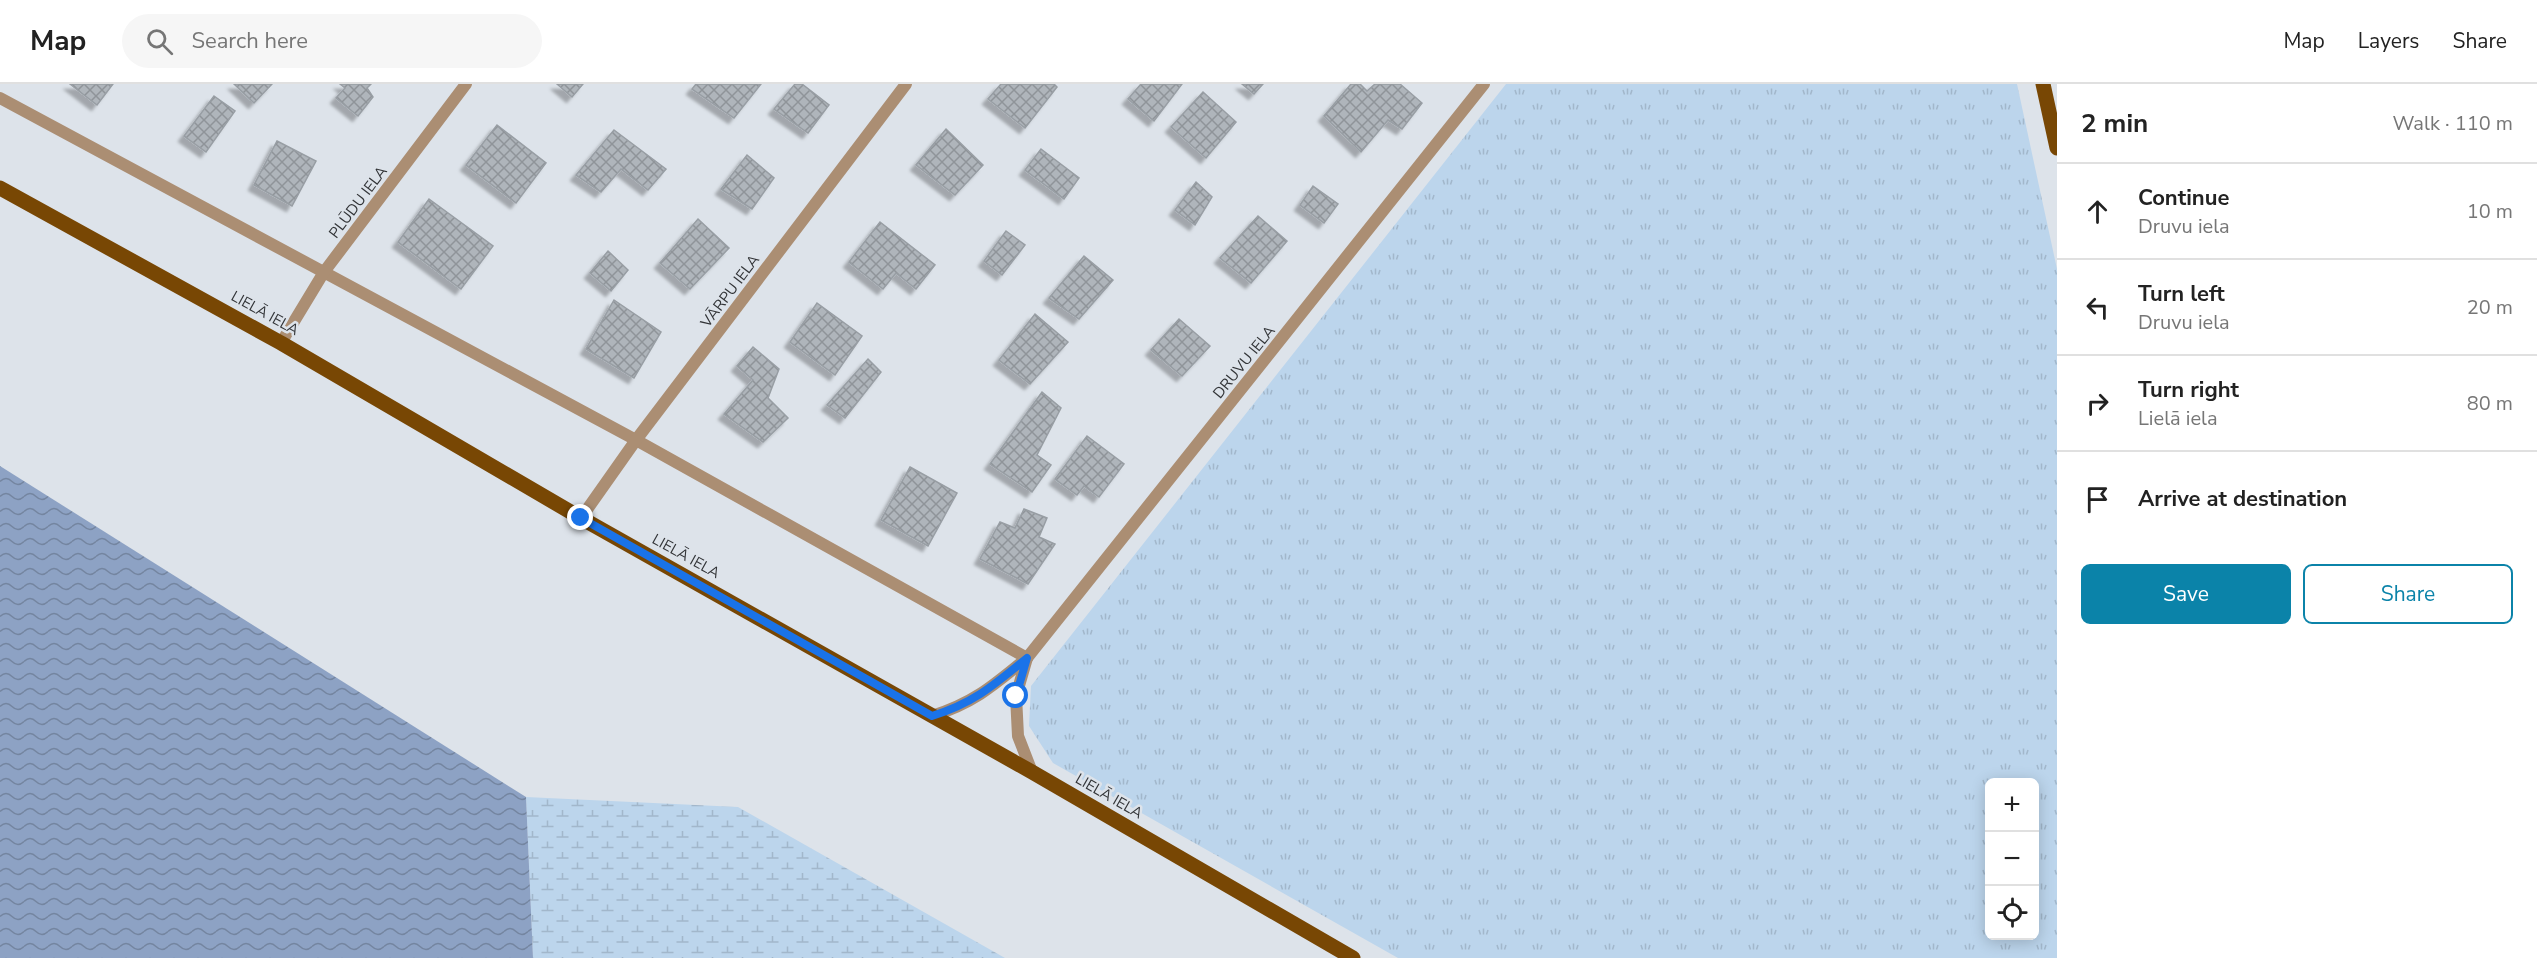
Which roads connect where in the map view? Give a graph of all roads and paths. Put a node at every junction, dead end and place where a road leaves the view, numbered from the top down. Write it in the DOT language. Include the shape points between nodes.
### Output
graph roads {
  1 [pos="466,84"];
  2 [pos="906,84"];
  3 [pos="1484,84"];
  4 [pos="2043,84"];
  5 [pos="0,98"];
  6 [pos="2057,148"];
  7 [pos="0,188"];
  8 [pos="324,272"];
  9 [pos="281,343"];
  10 [pos="636,440"];
  11 [pos="581,518"];
  12 [pos="1027,658"];
  13 [pos="932,716"];
  14 [pos="1032,772"];
  15 [pos="1353,958"];
  1 -- 8 [label="street, PLŪDU IELA"];
  2 -- 10 [label="street, VĀRPU IELA"];
  3 -- 12 [label="street, DRUVU IELA"];
  4 -- 6 [label="main road"];
  5 -- 8 [label="street"];
  7 -- 9 [label="main road, LIELĀ IELA"];
  8 -- 9 [label="street, PLŪDU IELA"];
  8 -- 10 [label="street"];
  9 -- 11 [label="main road, LIELĀ IELA"];
  10 -- 11 [label="street, VĀRPU IELA"];
  10 -- 12 [label="street"];
  11 -- 13 [label="main road, LIELĀ IELA"];
  12 -- 13 [label="street, DRUVU IELA" via="989,689 959,707"];
  12 -- 14 [label="street, DRUVU IELA" via="1016,696 1018,736"];
  13 -- 14 [label="main road, LIELĀ IELA"];
  14 -- 15 [label="main road, LIELĀ IELA"];
}
